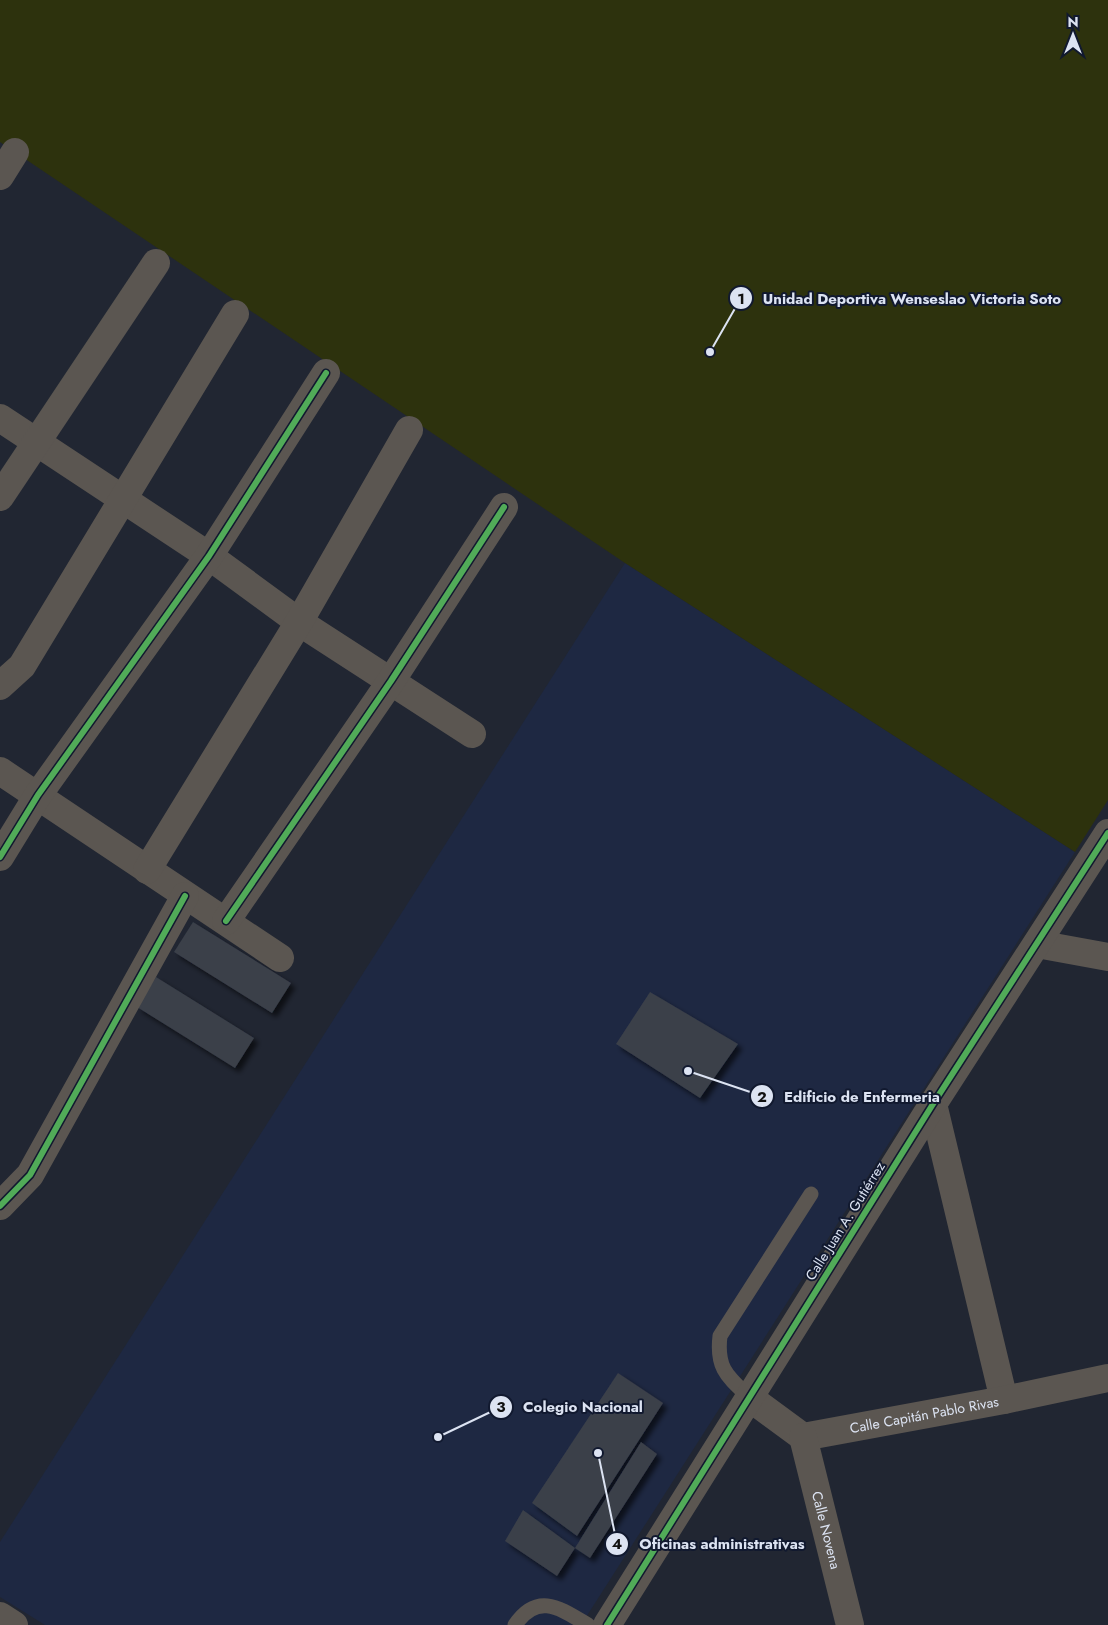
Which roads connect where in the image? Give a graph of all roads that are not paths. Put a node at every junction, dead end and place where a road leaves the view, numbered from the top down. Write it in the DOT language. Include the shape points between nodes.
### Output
graph roads {
  1 [pos="15,152"];
  2 [pos="0,176"];
  3 [pos="156,263"];
  4 [pos="235,314"];
  5 [pos="326,373"];
  6 [pos="0,418"];
  7 [pos="409,430"];
  8 [pos="38,441"];
  9 [pos="0,496"];
  10 [pos="121,499"];
  11 [pos="504,507"];
  12 [pos="209,556"];
  13 [pos="299,622"];
  14 [pos="391,681"];
  15 [pos="0,686"];
  16 [pos="472,734"];
  17 [pos="0,771"];
  18 [pos="38,795"];
  19 [pos="1108,833"];
  20 [pos="0,857"];
  21 [pos="147,870"];
  22 [pos="185,896"];
  23 [pos="226,921"];
  24 [pos="1037,944"];
  25 [pos="1108,957"];
  26 [pos="280,958"];
  27 [pos="933,1104"];
  28 [pos="811,1194"];
  29 [pos="0,1206"];
  30 [pos="1108,1378"];
  31 [pos="750,1398"];
  32 [pos="1004,1400"];
  33 [pos="804,1436"];
  34 [pos="0,1616"];
  35 [pos="14,1625"];
  36 [pos="516,1625"];
  37 [pos="588,1625"];
  38 [pos="607,1625"];
  39 [pos="850,1625"];
  1 -- 2 [label="street"];
  3 -- 8 [label="street"];
  4 -- 10 [label="street"];
  5 -- 12 [label="street"];
  6 -- 8 [label="street"];
  7 -- 13 [label="street"];
  8 -- 9 [label="street"];
  8 -- 10 [label="street"];
  10 -- 12 [label="street"];
  10 -- 15 [label="street" via="22,666"];
  11 -- 14 [label="street"];
  12 -- 13 [label="street"];
  12 -- 18 [label="street"];
  13 -- 14 [label="street"];
  13 -- 21 [label="street"];
  14 -- 16 [label="street"];
  14 -- 23 [label="street"];
  17 -- 18 [label="street"];
  18 -- 20 [label="street"];
  18 -- 21 [label="street"];
  19 -- 24 [label="street, Calle Juan A. Gutiérrez"];
  21 -- 22 [label="street"];
  22 -- 23 [label="street"];
  22 -- 29 [label="street" via="30,1175"];
  23 -- 26 [label="street"];
  24 -- 25 [label="street"];
  24 -- 27 [label="street, Calle Juan A. Gutiérrez"];
  27 -- 31 [label="street, Calle Juan A. Gutiérrez"];
  27 -- 32 [label="street"];
  28 -- 31 [label="lane" via="720,1336 718,1355 725,1374"];
  30 -- 32 [label="street, Calle Capitán Pablo Rivas"];
  31 -- 33 [label="street"];
  31 -- 38 [label="street, Calle Juan A. Gutiérrez"];
  32 -- 33 [label="street, Calle Capitán Pablo Rivas"];
  33 -- 39 [label="street, Calle Novena"];
  34 -- 35 [label="street"];
  36 -- 37 [label="lane" via="524,1612 539,1606 556,1606"];
}
